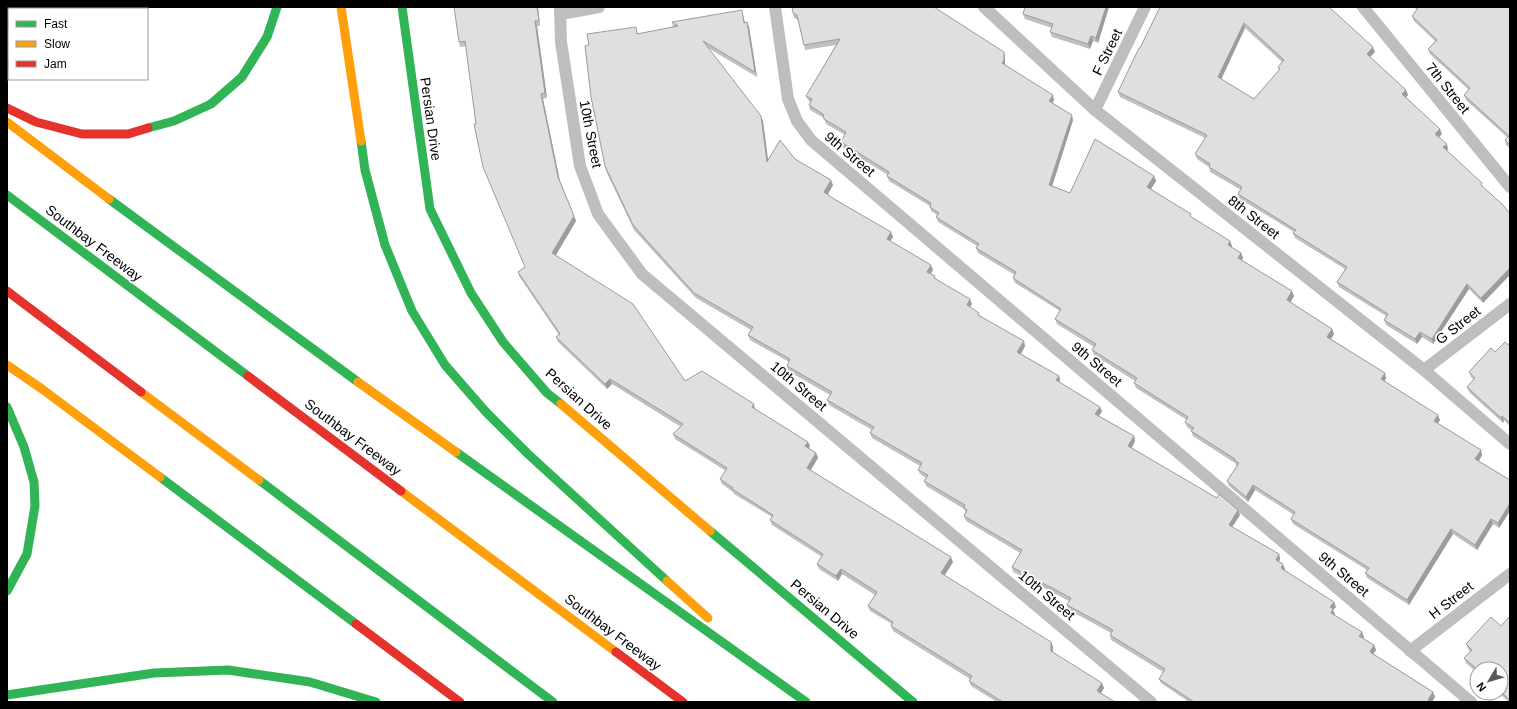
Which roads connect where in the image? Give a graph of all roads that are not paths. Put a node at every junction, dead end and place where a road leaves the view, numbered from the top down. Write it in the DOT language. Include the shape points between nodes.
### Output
graph roads {
  1 [pos="277,7"];
  2 [pos="341,7"];
  3 [pos="402,7"];
  4 [pos="599,7"];
  5 [pos="775,7"];
  6 [pos="984,7"];
  7 [pos="1145,7"];
  8 [pos="1363,7"];
  9 [pos="561,10"];
  10 [pos="7,108"];
  11 [pos="1095,110"];
  12 [pos="7,122"];
  13 [pos="1510,187"];
  14 [pos="7,195"];
  15 [pos="7,290"];
  16 [pos="1510,304"];
  17 [pos="7,365"];
  18 [pos="1424,370"];
  19 [pos="7,406"];
  20 [pos="1510,444"];
  21 [pos="1510,574"];
  22 [pos="7,591"];
  23 [pos="1410,651"];
  24 [pos="777,680"];
  25 [pos="7,695"];
  26 [pos="376,702"];
  27 [pos="460,702"];
  28 [pos="553,702"];
  29 [pos="683,702"];
  30 [pos="806,702"];
  31 [pos="913,702"];
  32 [pos="1151,702"];
  33 [pos="1471,702"];
  1 -- 10 [label="main road" via="267,37 242,77 211,104 174,121 128,134 82,134 36,122"];
  2 -- 24 [label="main road" via="365,170 385,245 412,311 445,365 486,412 528,454"];
  3 -- 31 [label="main road, Persian Drive" via="430,209 470,293 503,342 547,393"];
  4 -- 9 [label="lane"];
  5 -- 23 [label="lane, 9th Street" via="788,99 797,121 811,140"];
  6 -- 11 [label="lane, 8th Street"];
  7 -- 11 [label="lane, F Street"];
  8 -- 13 [label="lane, 7th Street"];
  9 -- 32 [label="lane, 10th Street" via="561,42 580,166 598,214 642,274"];
  11 -- 18 [label="lane, 8th Street"];
  12 -- 24 [label="main road" via="389,404"];
  14 -- 29 [label="main road, Southbay Freeway"];
  15 -- 28 [label="main road"];
  16 -- 18 [label="lane, G Street"];
  17 -- 27 [label="main road"];
  18 -- 20 [label="lane, 8th Street"];
  19 -- 22 [label="main road" via="24,447 34,482 35,506 27,554"];
  21 -- 23 [label="lane, H Street"];
  23 -- 33 [label="lane, 9th Street"];
  24 -- 30 [label="main road"];
  25 -- 26 [label="main road" via="154,673 228,670 310,682"];
}
